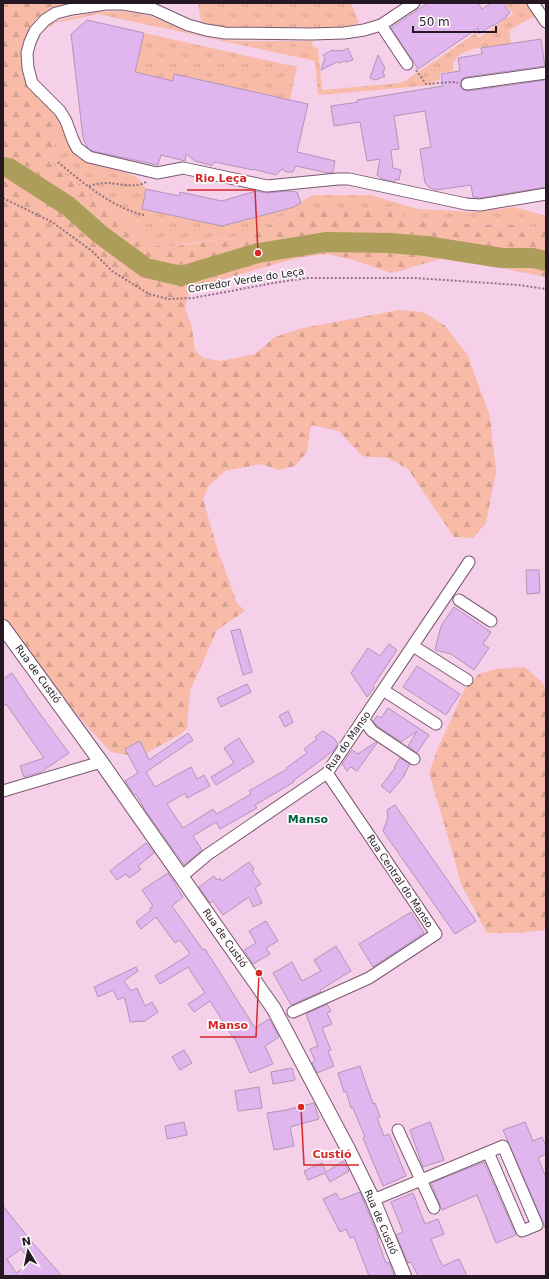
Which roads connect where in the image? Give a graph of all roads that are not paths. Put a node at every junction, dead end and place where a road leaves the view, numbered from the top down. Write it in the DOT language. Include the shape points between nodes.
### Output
graph roads {
  1 [pos="414,3"];
  2 [pos="533,3"];
  3 [pos="546,22"];
  4 [pos="381,25"];
  5 [pos="407,64"];
  6 [pos="546,73"];
  7 [pos="467,84"];
  8 [pos="546,194"];
  9 [pos="470,562"];
  10 [pos="453,596"];
  11 [pos="491,622"];
  12 [pos="3,626"];
  13 [pos="413,646"];
  14 [pos="467,680"];
  15 [pos="383,690"];
  16 [pos="363,719"];
  17 [pos="436,724"];
  18 [pos="414,759"];
  19 [pos="101,762"];
  20 [pos="327,772"];
  21 [pos="3,791"];
  22 [pos="182,876"];
  23 [pos="293,1012"];
  24 [pos="398,1130"];
  25 [pos="488,1152"];
  26 [pos="421,1180"];
  27 [pos="373,1200"];
  28 [pos="434,1208"];
  29 [pos="404,1276"];
  1 -- 4 [label="street"];
  2 -- 3 [label="street"];
  4 -- 5 [label="street"];
  4 -- 8 [label="street" via="344,33 226,33 188,25 153,9 106,4 56,13 35,31 27,53 32,82 60,111 77,148 89,157 157,173 183,168 267,186 344,178 466,204 480,205"];
  6 -- 7 [label="street"];
  9 -- 10 [label="street, Rua do Manso"];
  10 -- 11 [label="street"];
  10 -- 13 [label="street, Rua do Manso"];
  12 -- 19 [label="main road, Rua de Custió"];
  13 -- 14 [label="street"];
  13 -- 15 [label="street, Rua do Manso"];
  15 -- 16 [label="street, Rua do Manso"];
  15 -- 17 [label="street"];
  16 -- 18 [label="street" via="372,731"];
  16 -- 20 [label="street, Rua do Manso"];
  19 -- 21 [label="street"];
  19 -- 22 [label="main road, Rua de Custió"];
  20 -- 22 [label="street, Rua do Manso"];
  20 -- 23 [label="street, Rua Central do Manso" via="436,934 369,978"];
  22 -- 27 [label="main road, Rua de Custió" via="274,1009"];
  24 -- 26 [label="street"];
  25 -- 25 [label="street" via="503,1146 537,1225 522,1231"];
  25 -- 26 [label="street"];
  26 -- 27 [label="street"];
  26 -- 28 [label="street"];
  27 -- 29 [label="main road, Rua de Custió"];
}
